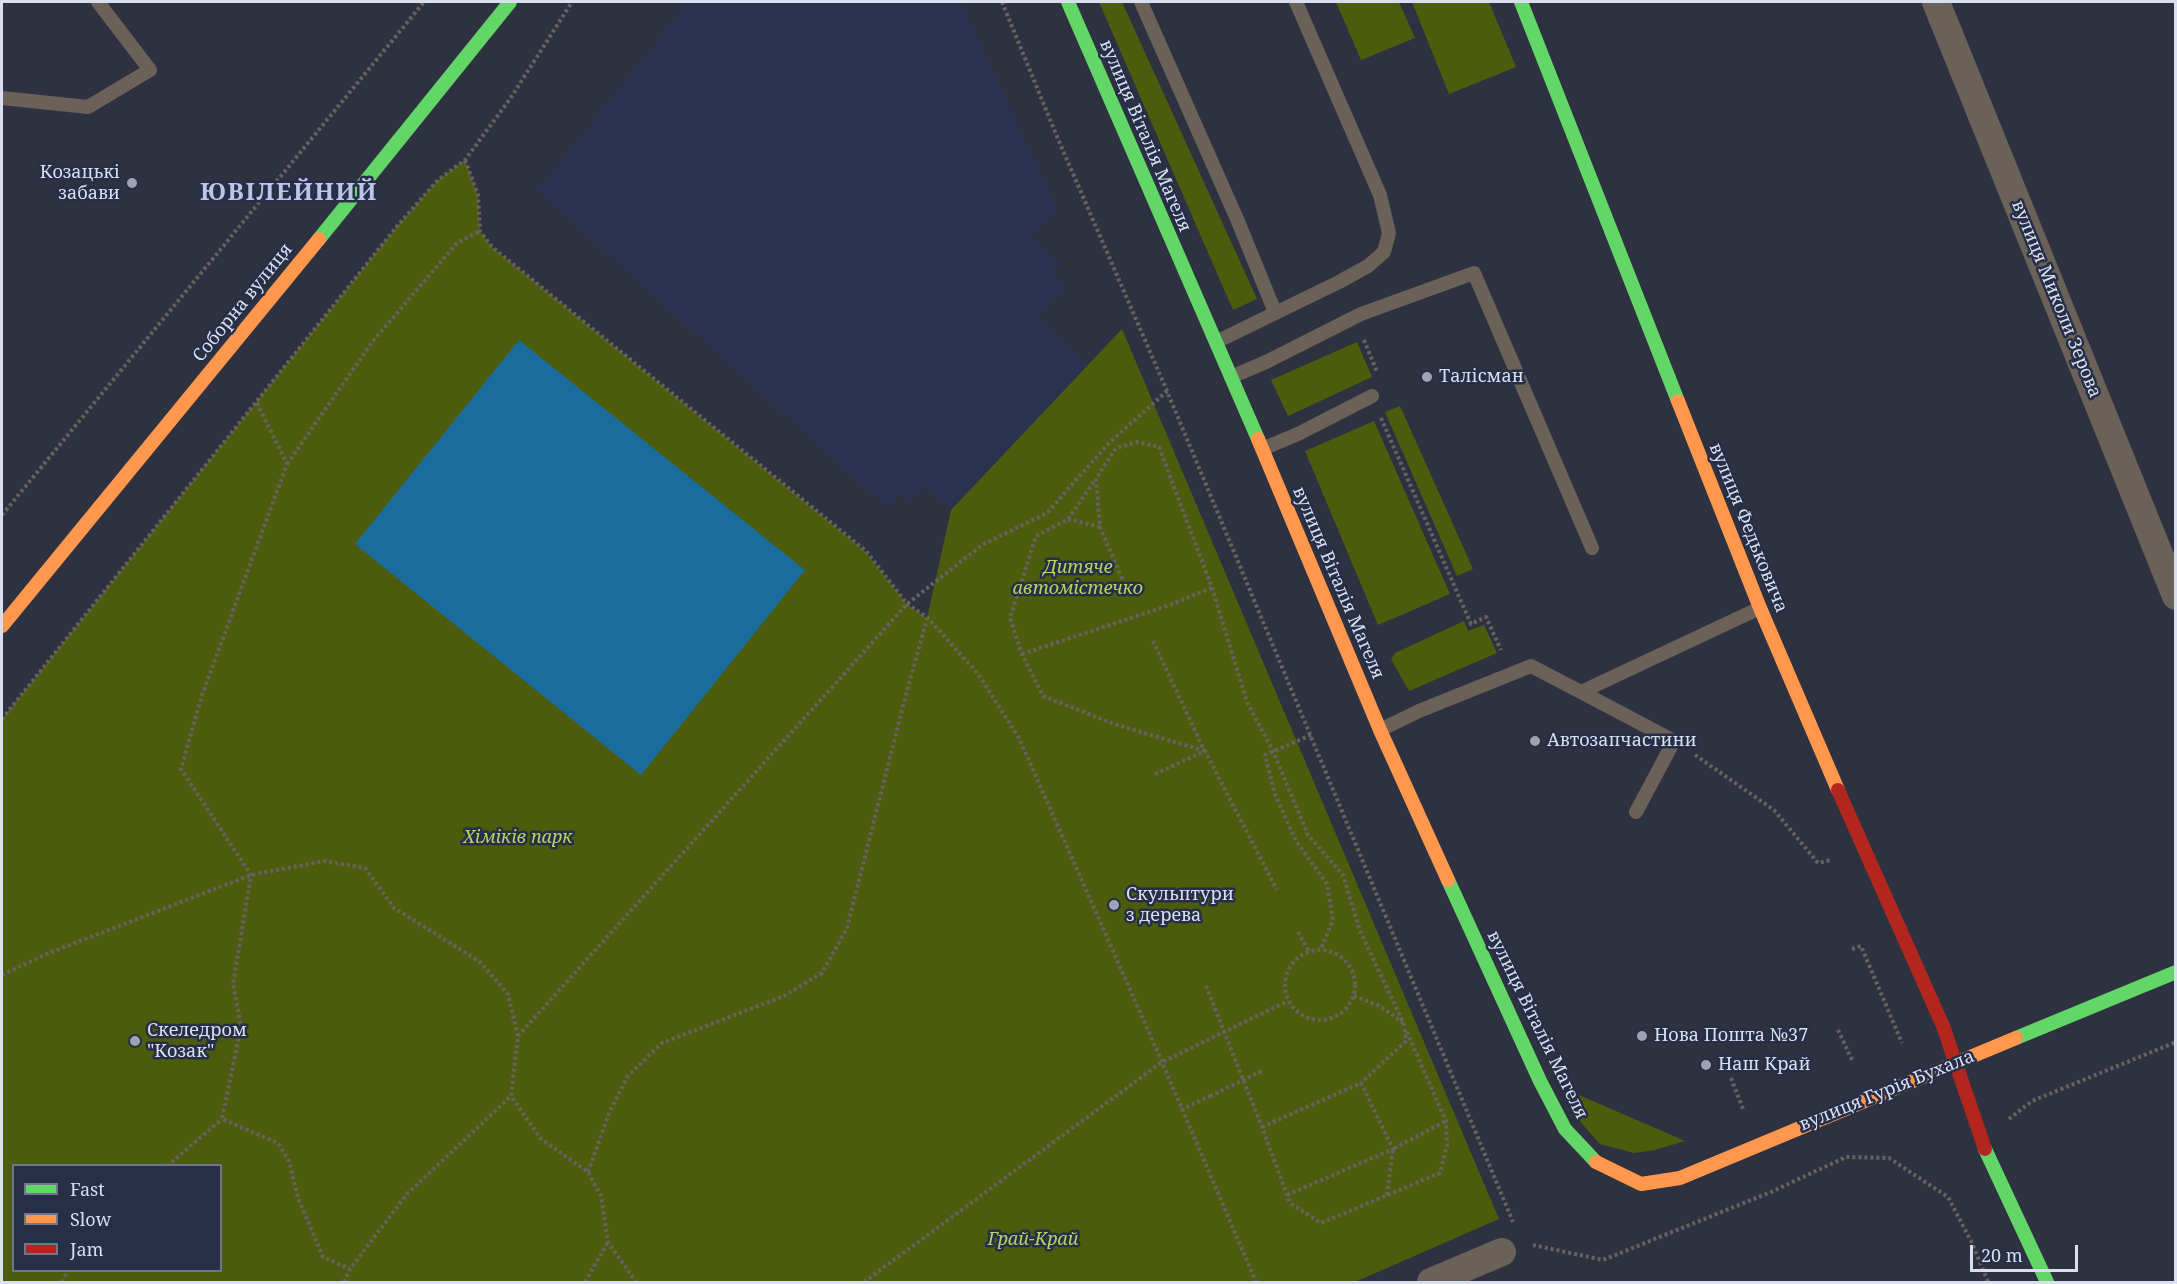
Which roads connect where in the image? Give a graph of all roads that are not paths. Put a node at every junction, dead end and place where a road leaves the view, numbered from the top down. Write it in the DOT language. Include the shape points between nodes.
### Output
graph roads {
  1 [pos="98,2"];
  2 [pos="510,2"];
  3 [pos="1068,2"];
  4 [pos="1141,2"];
  5 [pos="1296,2"];
  6 [pos="1521,2"];
  7 [pos="1936,2"];
  8 [pos="2,98"];
  9 [pos="1275,312"];
  10 [pos="1216,342"];
  11 [pos="1231,378"];
  12 [pos="1372,396"];
  13 [pos="1262,449"];
  14 [pos="1592,548"];
  15 [pos="2175,596"];
  16 [pos="1760,608"];
  17 [pos="2,626"];
  18 [pos="1581,692"];
  19 [pos="1380,730"];
  20 [pos="1636,812"];
  21 [pos="2175,972"];
  22 [pos="1955,1063"];
  23 [pos="1597,1164"];
  24 [pos="1514,1242"];
  25 [pos="1431,1282"];
  26 [pos="2047,1282"];
  1 -- 8 [label="lane" via="150,70 88,107"];
  2 -- 17 [label="street, Соборна вулиця"];
  3 -- 10 [label="street, вулиця Віталія Магеля"];
  4 -- 9 [label="lane"];
  5 -- 9 [label="lane" via="1380,195 1389,232 1384,252 1368,266"];
  6 -- 16 [label="street, вулиця Федьковича"];
  7 -- 15 [label="street, вулиця Миколи Зерова"];
  9 -- 10 [label="lane"];
  10 -- 11 [label="street, вулиця Віталія Магеля"];
  11 -- 13 [label="street, вулиця Віталія Магеля"];
  11 -- 14 [label="lane" via="1354,317 1474,273"];
  12 -- 13 [label="lane"];
  13 -- 19 [label="street, вулиця Віталія Магеля"];
  16 -- 18 [label="lane"];
  16 -- 22 [label="street, вулиця Федьковича" via="1943,1026"];
  18 -- 19 [label="lane" via="1531,666"];
  18 -- 20 [label="lane" via="1674,741"];
  19 -- 23 [label="street, вулиця Віталія Магеля" via="1545,1091 1565,1129"];
  21 -- 22 [label="street, вулиця Гурія Бухала"];
  22 -- 23 [label="street, вулиця Гурія Бухала" via="1680,1178 1641,1184"];
  22 -- 26 [label="street" via="1979,1136"];
  24 -- 25 [label="street"];
}
